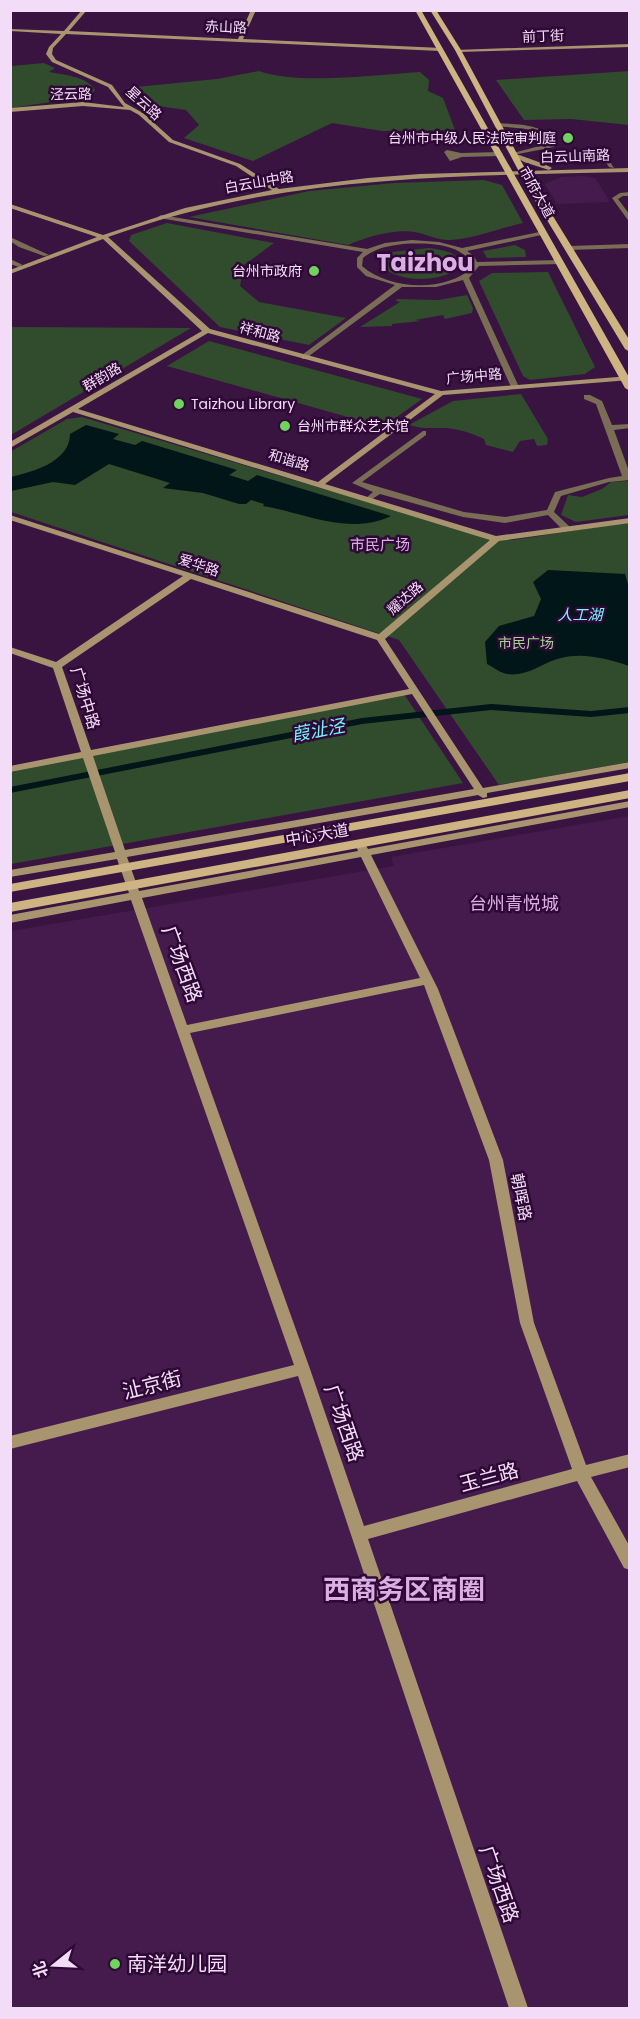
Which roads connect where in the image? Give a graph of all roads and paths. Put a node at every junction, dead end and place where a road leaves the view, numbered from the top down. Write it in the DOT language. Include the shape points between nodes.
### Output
graph roads {
  1 [pos="85,10"];
  2 [pos="254,10"];
  3 [pos="418,10"];
  4 [pos="433,10"];
  5 [pos="10,30"];
  6 [pos="64,33"];
  7 [pos="240,40"];
  8 [pos="630,45"];
  9 [pos="440,49"];
  10 [pos="458,50"];
  11 [pos="113,91"];
  12 [pos="83,104"];
  13 [pos="10,110"];
  14 [pos="133,110"];
  15 [pos="498,126"];
  16 [pos="516,154"];
  17 [pos="461,155"];
  18 [pos="501,156"];
  19 [pos="606,158"];
  20 [pos="612,167"];
  21 [pos="630,168"];
  22 [pos="556,169"];
  23 [pos="523,171"];
  24 [pos="510,172"];
  25 [pos="571,172"];
  26 [pos="482,173"];
  27 [pos="518,186"];
  28 [pos="531,187"];
  29 [pos="275,189"];
  30 [pos="630,194"];
  31 [pos="10,206"];
  32 [pos="161,217"];
  33 [pos="630,221"];
  34 [pos="544,233"];
  35 [pos="101,236"];
  36 [pos="10,239"];
  37 [pos="630,246"];
  38 [pos="568,248"];
  39 [pos="462,250"];
  40 [pos="368,251"];
  41 [pos="45,255"];
  42 [pos="10,261"];
  43 [pos="560,262"];
  44 [pos="476,264"];
  45 [pos="19,265"];
  46 [pos="10,270"];
  47 [pos="465,277"];
  48 [pos="400,285"];
  49 [pos="207,331"];
  50 [pos="630,349"];
  51 [pos="304,357"];
  52 [pos="628,378"];
  53 [pos="515,387"];
  54 [pos="630,388"];
  55 [pos="441,393"];
  56 [pos="587,397"];
  57 [pos="73,410"];
  58 [pos="630,426"];
  59 [pos="609,428"];
  60 [pos="423,433"];
  61 [pos="10,446"];
  62 [pos="320,484"];
  63 [pos="379,491"];
  64 [pos="369,499"];
  65 [pos="550,512"];
  66 [pos="10,517"];
  67 [pos="630,520"];
  68 [pos="566,528"];
  69 [pos="496,539"];
  70 [pos="189,576"];
  71 [pos="380,638"];
  72 [pos="10,650"];
  73 [pos="57,666"];
  74 [pos="415,691"];
  75 [pos="89,759"];
  76 [pos="630,765"];
  77 [pos="10,770"];
  78 [pos="630,777"];
  79 [pos="630,794"];
  80 [pos="484,797"];
  81 [pos="630,804"];
  82 [pos="363,848"];
  83 [pos="124,861"];
  84 [pos="10,874"];
  85 [pos="10,888"];
  86 [pos="134,891"];
  87 [pos="10,908"];
  88 [pos="10,919"];
  89 [pos="428,980"];
  90 [pos="183,1030"];
  91 [pos="303,1369"];
  92 [pos="10,1443"];
  93 [pos="630,1460"];
  94 [pos="581,1473"];
  95 [pos="359,1534"];
  96 [pos="630,1563"];
  97 [pos="519,2008"];
  1 -- 6 [label="street, 星云路"];
  2 -- 7 [label="street"];
  3 -- 9 [label="main road, 市府大道"];
  4 -- 10 [label="main road, 市府大道"];
  5 -- 6 [label="street, 赤山路"];
  6 -- 7 [label="street, 赤山路"];
  6 -- 11 [label="street, 星云路" via="49,54 54,61 110,86"];
  7 -- 9 [label="street, 赤山路"];
  8 -- 10 [label="street, 前丁街"];
  9 -- 18 [label="main road, 市府大道"];
  10 -- 15 [label="main road, 市府大道"];
  11 -- 12 [label="street"];
  11 -- 14 [label="street, 星云路"];
  12 -- 13 [label="street, 泾云路"];
  12 -- 14 [label="street, 泾云路"];
  14 -- 29 [label="street, 星云路" via="171,141 238,165"];
  15 -- 16 [label="main road, 市府大道"];
  15 -- 16 [label="street" via="540,129 554,143"];
  16 -- 22 [label="street" via="532,164"];
  16 -- 23 [label="main road, 市府大道"];
  17 -- 18 [label="street"];
  18 -- 24 [label="main road, 市府大道"];
  18 -- 26 [label="street" via="496,165"];
  19 -- 20 [label="street"];
  20 -- 21 [label="street, 白云山南路"];
  20 -- 22 [label="street, 白云山南路"];
  21 -- 25 [label="street, 白云山南路"];
  22 -- 23 [label="street, 白云山南路"];
  23 -- 24 [label="street, 白云山中路"];
  23 -- 25 [label="street, 白云山南路"];
  23 -- 28 [label="main road, 市府大道"];
  24 -- 26 [label="street, 白云山中路"];
  24 -- 27 [label="main road, 市府大道"];
  25 -- 28 [label="street" via="543,178"];
  26 -- 27 [label="street"];
  26 -- 29 [label="street, 白云山中路"];
  27 -- 34 [label="main road, 市府大道"];
  28 -- 38 [label="main road, 市府大道"];
  29 -- 32 [label="street, 白云山中路"];
  29 -- 35 [label="street, 白云山中路" via="170,210"];
  30 -- 33 [label="street" via="615,198"];
  31 -- 35 [label="street"];
  32 -- 35 [label="street, 白云山中路"];
  32 -- 40 [label="street"];
  34 -- 39 [label="street"];
  34 -- 43 [label="main road, 市府大道"];
  35 -- 41 [label="street, 白云山中路"];
  35 -- 46 [label="street, 白云山中路"];
  35 -- 49 [label="street, 祥和路"];
  36 -- 41 [label="street" via="18,242 17,248"];
  37 -- 38 [label="street"];
  38 -- 50 [label="main road, 市府大道"];
  39 -- 40 [label="street" via="414,242 383,245"];
  39 -- 44 [label="street"];
  40 -- 48 [label="street" via="360,258 362,270"];
  41 -- 45 [label="street, 白云山中路"];
  42 -- 45 [label="street"];
  43 -- 44 [label="street"];
  43 -- 52 [label="main road, 市府大道"];
  44 -- 47 [label="street"];
  45 -- 46 [label="street, 白云山中路"];
  47 -- 48 [label="street" via="441,284"];
  47 -- 53 [label="street"];
  48 -- 51 [label="street"];
  49 -- 51 [label="street, 祥和路"];
  49 -- 57 [label="street, 群韵路"];
  51 -- 55 [label="street, 祥和路"];
  52 -- 53 [label="street, 广场中路"];
  52 -- 54 [label="main road, 市府大道"];
  53 -- 55 [label="street, 广场中路"];
  55 -- 62 [label="street, 广场中路"];
  56 -- 59 [label="street" via="599,403"];
  57 -- 61 [label="street, 群韵路"];
  57 -- 62 [label="street, 和谐路"];
  58 -- 59 [label="street"];
  59 -- 65 [label="street" via="627,478 558,494"];
  60 -- 63 [label="street" via="356,483"];
  62 -- 64 [label="street, 和谐路"];
  63 -- 64 [label="street"];
  63 -- 65 [label="street" via="463,514 505,520"];
  64 -- 69 [label="street, 和谐路"];
  65 -- 68 [label="street"];
  66 -- 70 [label="street, 爱华路"];
  67 -- 68 [label="street"];
  68 -- 69 [label="street"];
  69 -- 71 [label="street, 耀达路"];
  70 -- 71 [label="street, 爱华路"];
  70 -- 73 [label="street, 广场中路"];
  71 -- 74 [label="street"];
  72 -- 73 [label="street"];
  73 -- 75 [label="street, 广场中路"];
  74 -- 75 [label="street"];
  74 -- 80 [label="street"];
  75 -- 77 [label="street"];
  75 -- 83 [label="street, 广场中路"];
  76 -- 80 [label="street"];
  78 -- 80 [label="main road, 中心大道"];
  79 -- 82 [label="main road, 中心大道"];
  80 -- 83 [label="main road, 中心大道"];
  81 -- 82 [label="street"];
  82 -- 86 [label="main road, 中心大道"];
  82 -- 89 [label="street, 朝晖路"];
  83 -- 84 [label="street"];
  83 -- 85 [label="main road, 中心大道"];
  83 -- 86 [label="street, 广场西路"];
  86 -- 87 [label="main road, 中心大道"];
  86 -- 88 [label="street"];
  86 -- 90 [label="street, 广场西路"];
  89 -- 90 [label="street"];
  89 -- 94 [label="street, 朝晖路" via="496,1160 527,1323"];
  90 -- 91 [label="street, 广场西路"];
  91 -- 92 [label="street, 沚京街"];
  91 -- 95 [label="street, 广场西路"];
  93 -- 94 [label="street, 玉兰路"];
  94 -- 95 [label="street, 玉兰路"];
  94 -- 96 [label="street, 朝晖路"];
  95 -- 97 [label="street, 广场西路"];
}
